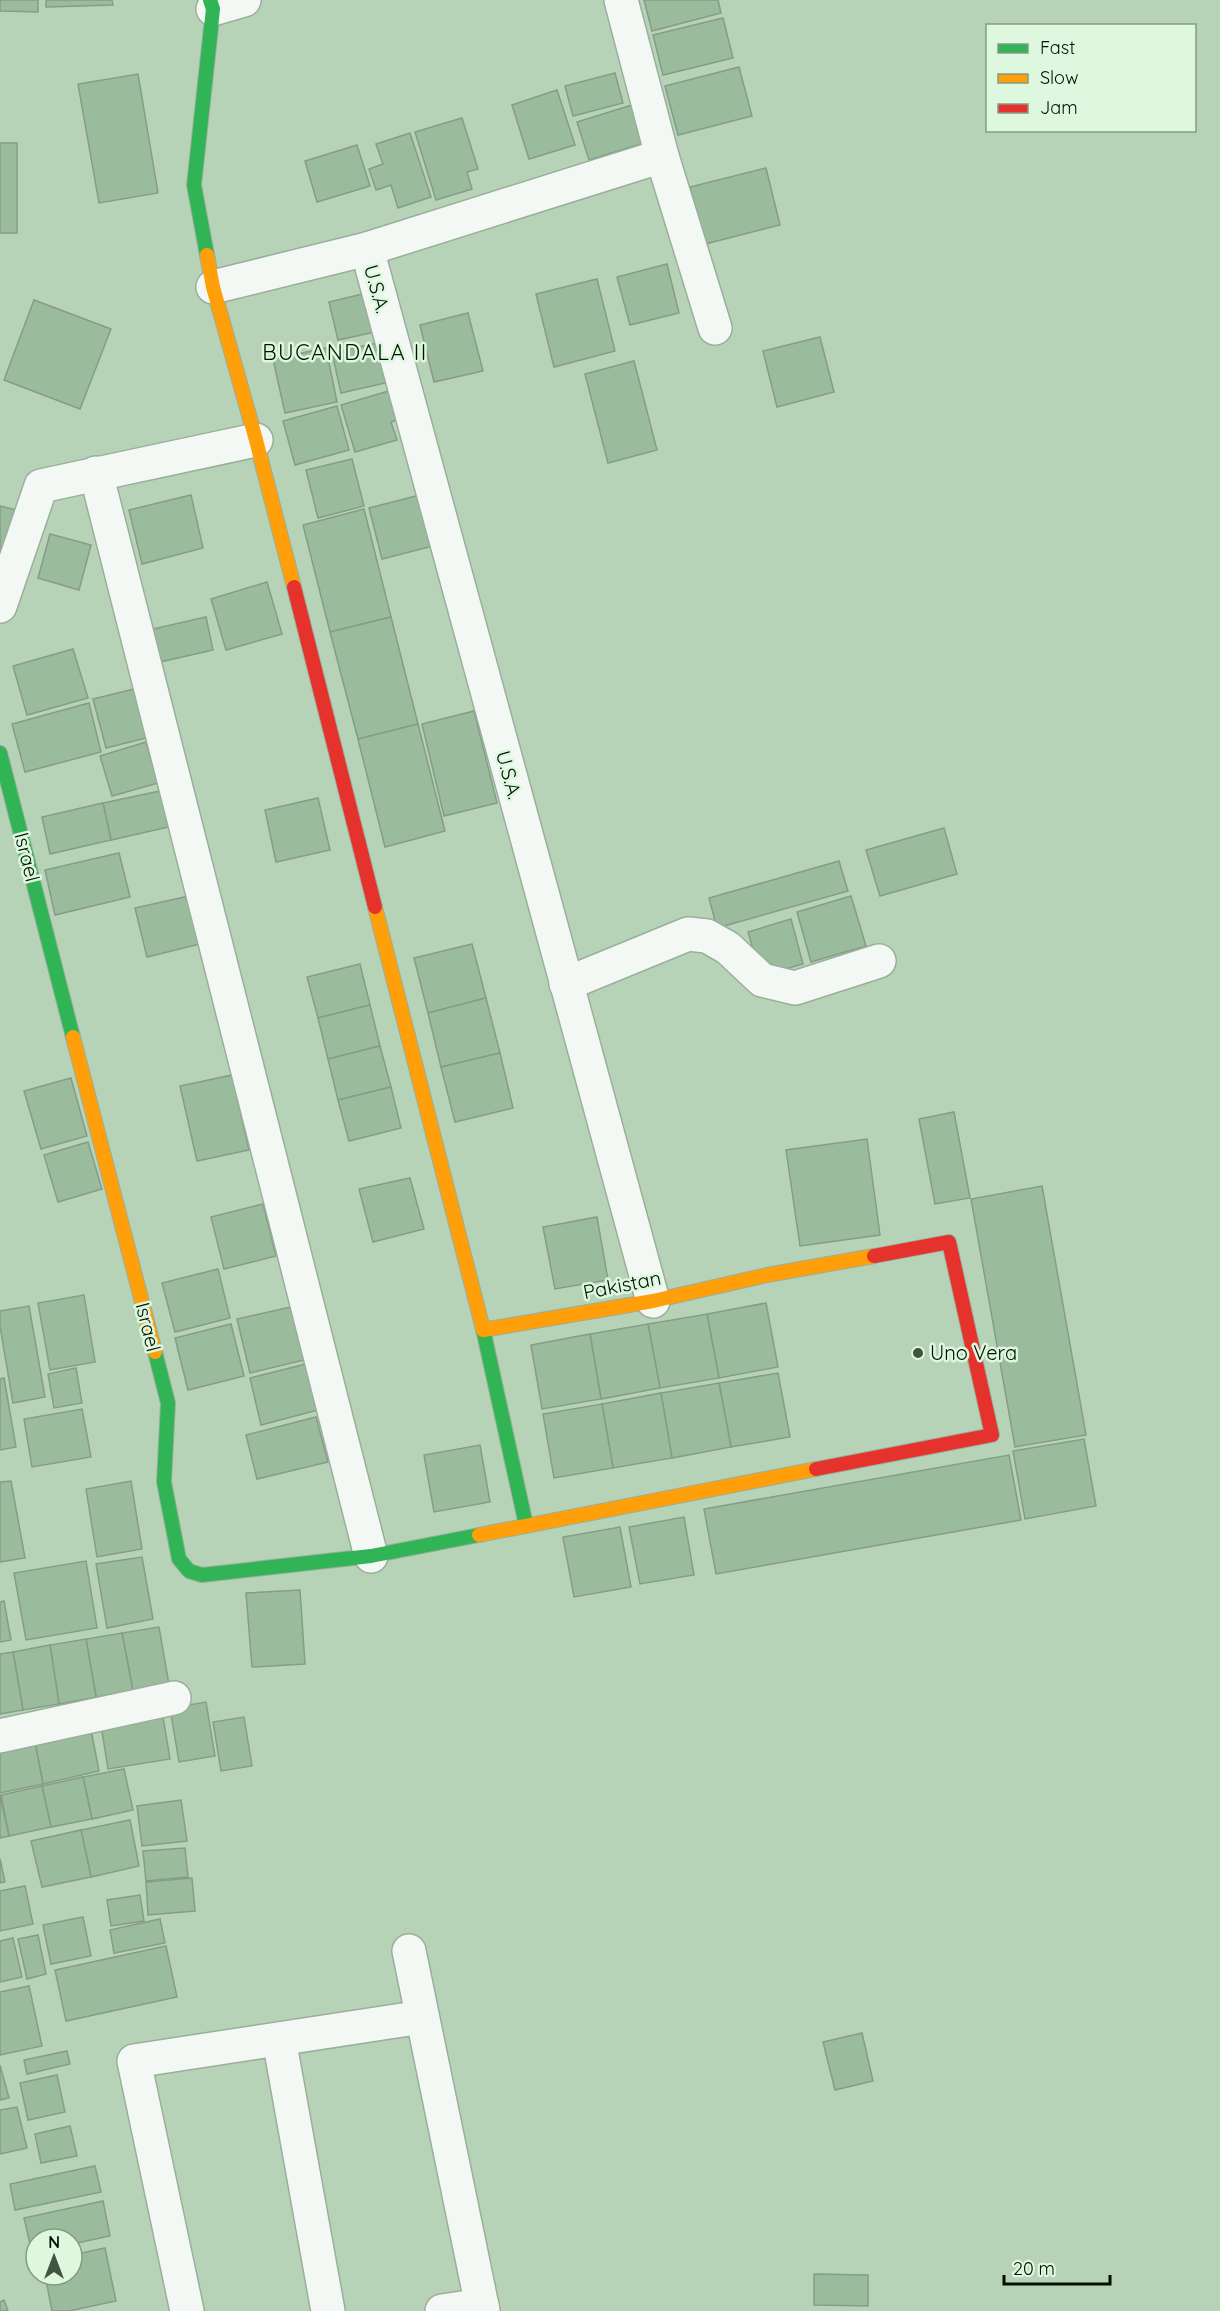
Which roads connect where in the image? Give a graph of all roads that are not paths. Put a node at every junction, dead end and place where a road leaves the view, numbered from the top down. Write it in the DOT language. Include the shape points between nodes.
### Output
graph roads {
  1 [pos="244,0"];
  2 [pos="621,0"];
  3 [pos="212,4"];
  4 [pos="662,156"];
  5 [pos="367,249"];
  6 [pos="213,287"];
  7 [pos="715,328"];
  8 [pos="256,440"];
  9 [pos="96,473"];
  10 [pos="0,606"];
  11 [pos="0,753"];
  12 [pos="879,961"];
  13 [pos="566,984"];
  14 [pos="653,1301"];
  15 [pos="483,1329"];
  16 [pos="526,1525"];
  17 [pos="371,1556"];
  18 [pos="174,1698"];
  19 [pos="0,1736"];
  20 [pos="409,1951"];
  21 [pos="422,2017"];
  22 [pos="279,2039"];
  23 [pos="482,2308"];
  24 [pos="187,2311"];
  25 [pos="328,2311"];
  26 [pos="442,2311"];
  1 -- 3 [label="street"];
  2 -- 4 [label="street"];
  3 -- 6 [label="street" via="194,185"];
  4 -- 5 [label="street"];
  4 -- 7 [label="street"];
  5 -- 6 [label="street"];
  5 -- 13 [label="street, U.S.A."];
  6 -- 8 [label="street"];
  8 -- 9 [label="street"];
  8 -- 15 [label="street"];
  9 -- 10 [label="street" via="41,486"];
  9 -- 17 [label="street"];
  11 -- 17 [label="street, Israel" via="168,1403 164,1482 178,1559 189,1571 202,1575"];
  12 -- 13 [label="street" via="795,988 762,980 728,948 707,936 688,934"];
  13 -- 14 [label="street, U.S.A."];
  14 -- 15 [label="street, Pakistan"];
  14 -- 16 [label="street, Pakistan" via="767,1275 949,1242 992,1435"];
  15 -- 16 [label="street"];
  16 -- 17 [label="street, Israel"];
  18 -- 19 [label="street"];
  20 -- 21 [label="street"];
  21 -- 22 [label="street"];
  21 -- 23 [label="street"];
  22 -- 24 [label="street" via="134,2061"];
  22 -- 25 [label="street"];
  23 -- 26 [label="street"];
}
